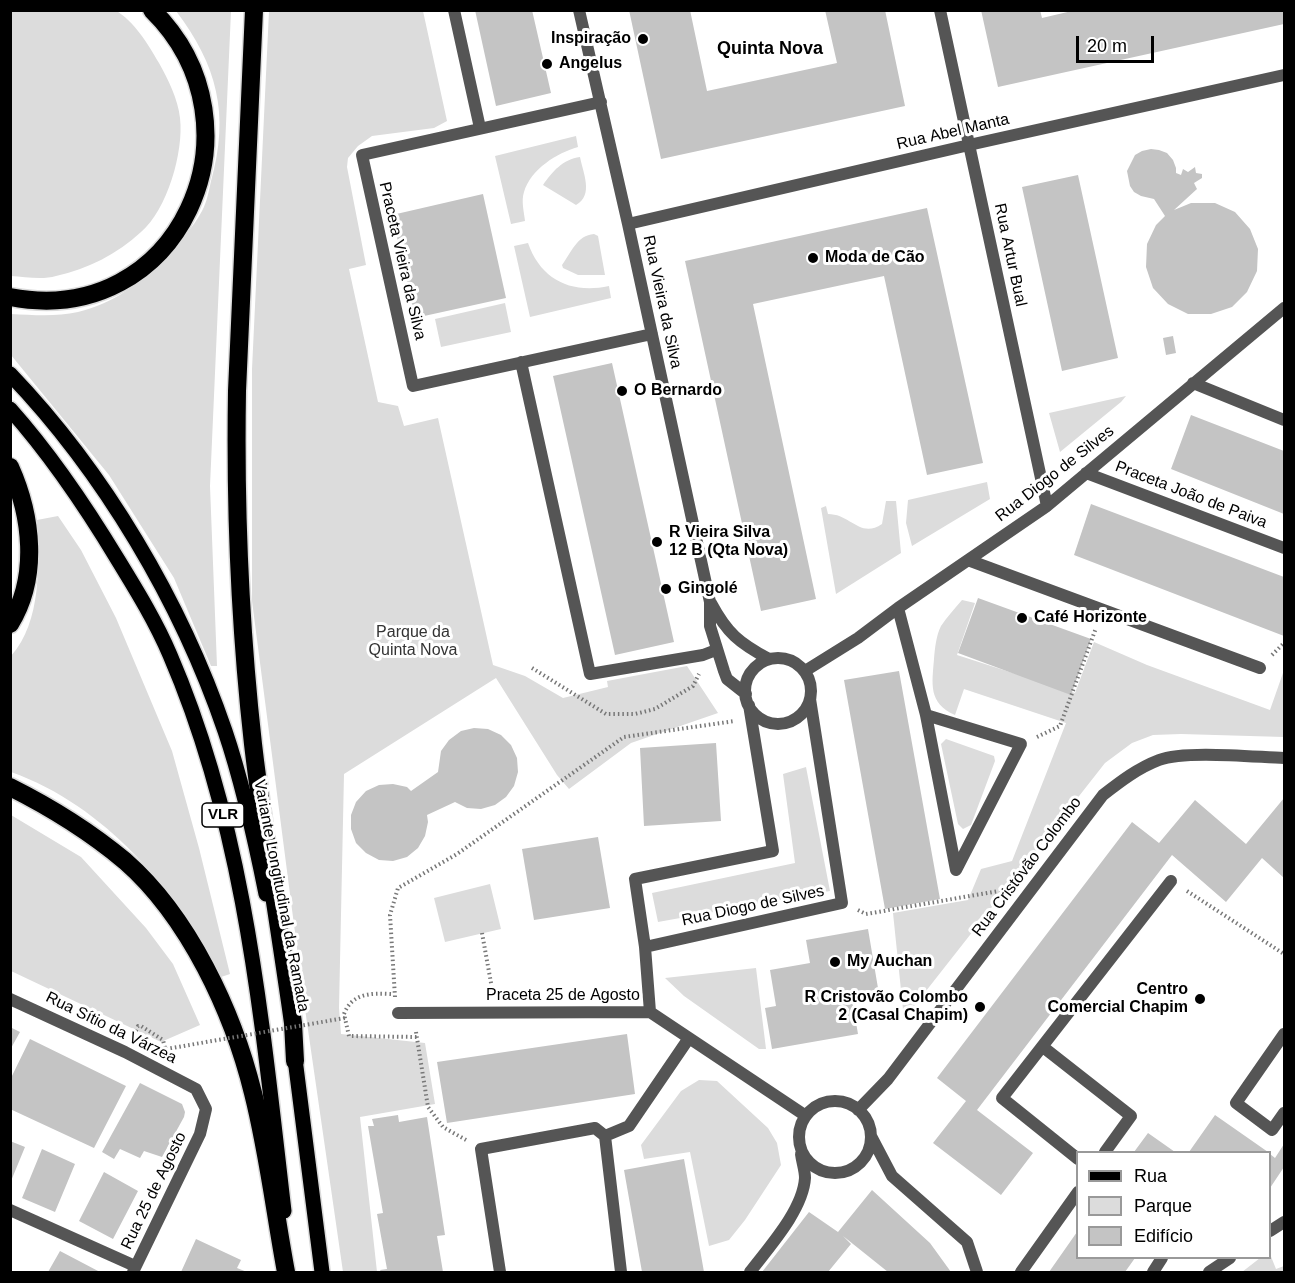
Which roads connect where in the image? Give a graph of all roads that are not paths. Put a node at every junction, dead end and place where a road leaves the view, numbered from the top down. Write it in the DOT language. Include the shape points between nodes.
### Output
graph roads {
  1 [pos="152,10"];
  2 [pos="254,10"];
  3 [pos="454,10"];
  4 [pos="579,10"];
  5 [pos="940,10"];
  6 [pos="1284,75"];
  7 [pos="601,102"];
  8 [pos="480,128"];
  9 [pos="969,145"];
  10 [pos="628,224"];
  11 [pos="10,297"];
  12 [pos="1284,308"];
  13 [pos="652,334"];
  14 [pos="521,362"];
  15 [pos="10,374"];
  16 [pos="1193,383"];
  17 [pos="10,409"];
  18 [pos="1284,420"];
  19 [pos="10,467"];
  20 [pos="1086,473"];
  21 [pos="1047,506"];
  22 [pos="1284,548"];
  23 [pos="968,560"];
  24 [pos="710,602"];
  25 [pos="898,608"];
  26 [pos="10,624"];
  27 [pos="716,650"];
  28 [pos="769,659"];
  29 [pos="1260,668"];
  30 [pos="805,671"];
  31 [pos="810,699"];
  32 [pos="747,700"];
  33 [pos="926,715"];
  34 [pos="1284,758"];
  35 [pos="10,787"];
  36 [pos="1171,881"];
  37 [pos="645,947"];
  38 [pos="10,999"];
  39 [pos="650,1012"];
  40 [pos="398,1013"];
  41 [pos="1284,1034"];
  42 [pos="689,1038"];
  43 [pos="1043,1047"];
  44 [pos="295,1061"];
  45 [pos="196,1089"];
  46 [pos="858,1110"];
  47 [pos="1284,1113"];
  48 [pos="806,1116"];
  49 [pos="871,1136"];
  50 [pos="605,1137"];
  51 [pos="800,1147"];
  52 [pos="1106,1151"];
  53 [pos="1076,1158"];
  54 [pos="1076,1193"];
  55 [pos="10,1210"];
  56 [pos="1284,1222"];
  57 [pos="1271,1230"];
  58 [pos="1161,1259"];
  59 [pos="1227,1259"];
  60 [pos="134,1269"];
  61 [pos="286,1272"];
  62 [pos="291,1272"];
  63 [pos="322,1272"];
  64 [pos="500,1272"];
  65 [pos="621,1272"];
  66 [pos="750,1272"];
  67 [pos="977,1272"];
  68 [pos="1021,1272"];
  69 [pos="1153,1272"];
  70 [pos="1209,1272"];
  1 -- 11 [label="highway" via="180,44 193,67 202,98 206,132 202,171 193,201 179,229 160,252 118,282 90,294 60,300"];
  2 -- 44 [label="highway" via="237,380 239,559 252,735"];
  3 -- 8 [label="street"];
  4 -- 7 [label="street, Rua Vieira da Silva"];
  5 -- 9 [label="street, Rua Artur Bual"];
  6 -- 9 [label="street, Rua Abel Manta"];
  7 -- 8 [label="street, Praceta Vieira da Silva"];
  7 -- 10 [label="street, Rua Vieira da Silva"];
  8 -- 14 [label="street, Praceta Vieira da Silva" via="362,155 413,386"];
  9 -- 10 [label="street, Rua Abel Manta"];
  9 -- 21 [label="street, Rua Artur Bual"];
  10 -- 13 [label="street, Rua Vieira da Silva"];
  12 -- 16 [label="street, Rua Diogo de Silves"];
  13 -- 14 [label="street, Praceta Vieira da Silva"];
  13 -- 24 [label="street, Rua Vieira da Silva"];
  14 -- 27 [label="street" via="590,674 703,656"];
  15 -- 44 [label="main road, Variante Longitudinal da Ramada / VLR" via="116,508 165,591 207,685 225,731 254,836"];
  16 -- 18 [label="street"];
  16 -- 20 [label="street, Rua Diogo de Silves"];
  17 -- 62 [label="main road, VLR" via="68,482 140,596 171,657 207,757 232,851 252,959"];
  19 -- 26 [label="highway" via="25,508 29,542 28,581"];
  20 -- 21 [label="street, Rua Diogo de Silves"];
  20 -- 22 [label="street, Praceta João de Paiva"];
  21 -- 23 [label="street, Rua Diogo de Silves"];
  23 -- 25 [label="street, Rua Diogo de Silves"];
  23 -- 29 [label="street"];
  24 -- 27 [label="street, Rua Vieira da Silva"];
  24 -- 28 [label="street, Rua Vieira da Silva" via="724,626 745,646"];
  25 -- 30 [label="street, Rua Diogo de Silves"];
  25 -- 33 [label="street"];
  27 -- 32 [label="street, Rua Vieira da Silva" via="727,679"];
  28 -- 30 [label="street" via="789,659"];
  28 -- 32 [label="street" via="751,672 746,683"];
  30 -- 31 [label="street, Rua Diogo de Silves" via="810,679"];
  31 -- 32 [label="street" via="798,717 776,724 755,714"];
  31 -- 37 [label="street, Rua Diogo de Silves" via="842,903"];
  32 -- 37 [label="street" via="773,851 635,879"];
  33 -- 33 [label="street" via="956,870 1021,744"];
  34 -- 46 [label="street, Rua Cristóvão Colombo" via="1161,759 1131,774 1103,795 888,1079"];
  35 -- 61 [label="highway" via="53,808 126,862 154,891 204,966 227,1013 253,1090"];
  36 -- 43 [label="street"];
  37 -- 39 [label="street"];
  38 -- 45 [label="street, Rua Sítio da Várzea"];
  39 -- 40 [label="street, Praceta 25 de Agosto"];
  39 -- 42 [label="street, Praceta 25 de Agosto"];
  41 -- 47 [label="street" via="1236,1102 1272,1130"];
  42 -- 48 [label="street, Praceta 25 de Agosto"];
  42 -- 50 [label="street" via="629,1126"];
  43 -- 52 [label="street" via="1131,1116"];
  43 -- 53 [label="street" via="1002,1098"];
  44 -- 63 [label="main road, Variante Longitudinal da Ramada / VLR"];
  45 -- 60 [label="street, Rua 25 de Agosto" via="206,1109 200,1134"];
  46 -- 48 [label="street" via="831,1101"];
  46 -- 49 [label="street"];
  48 -- 51 [label="street" via="801,1126"];
  49 -- 51 [label="street" via="865,1158 846,1172 823,1172 805,1158"];
  49 -- 67 [label="street" via="892,1176 967,1242"];
  50 -- 64 [label="street" via="595,1128 481,1149"];
  50 -- 65 [label="street"];
  51 -- 66 [label="street" via="805,1177 802,1193"];
  54 -- 68 [label="street"];
  55 -- 60 [label="street"];
  56 -- 57 [label="street"];
  58 -- 69 [label="street"];
  59 -- 70 [label="street"];
}
